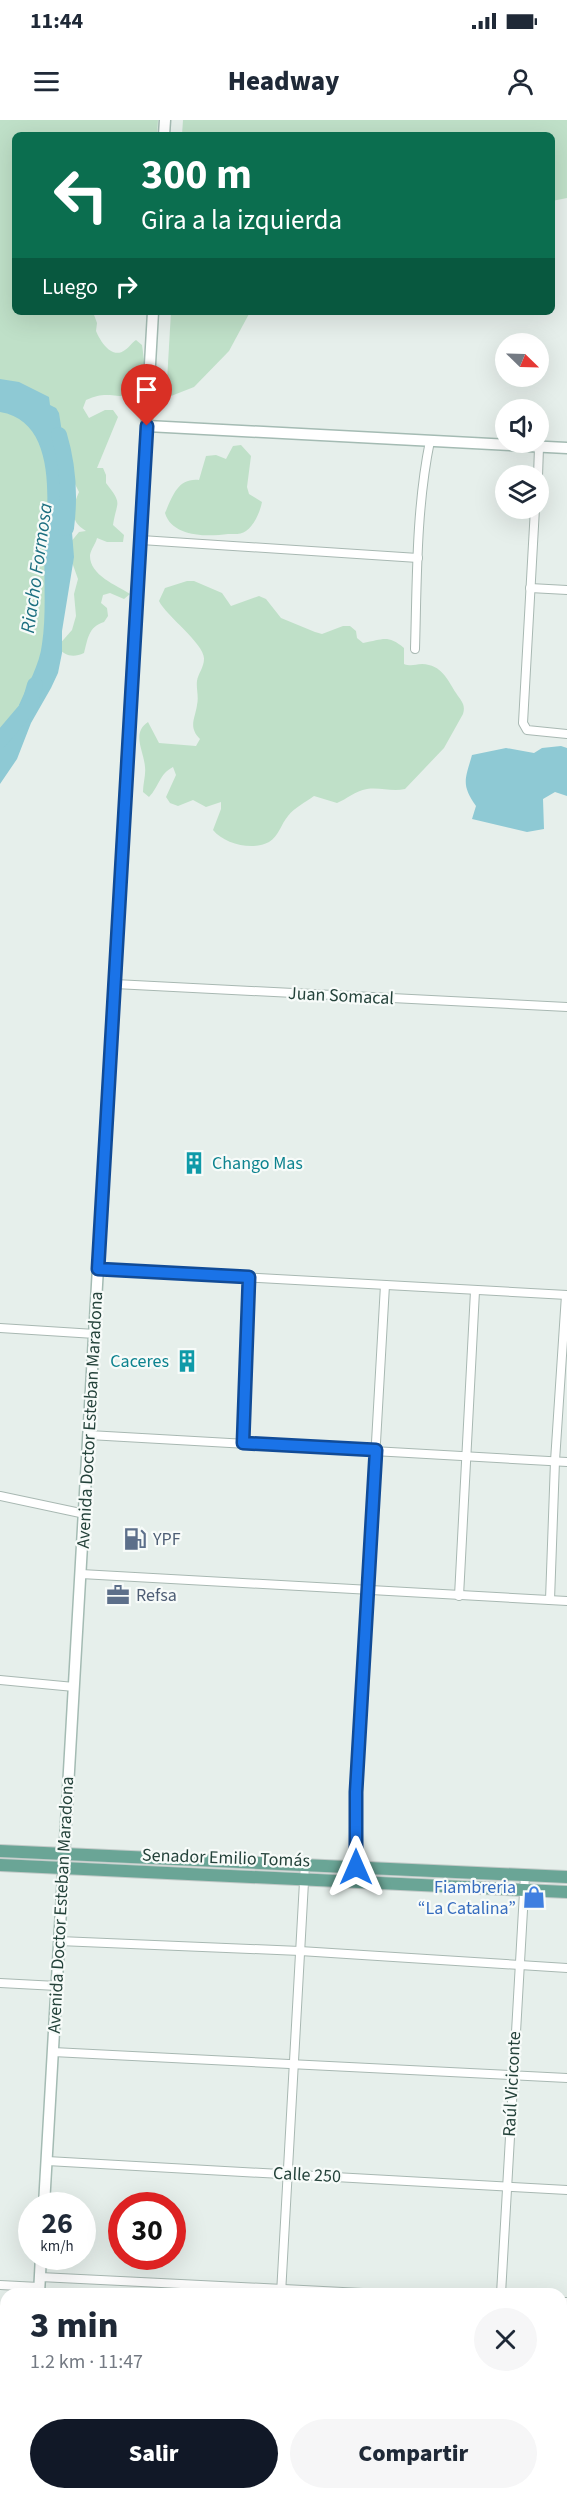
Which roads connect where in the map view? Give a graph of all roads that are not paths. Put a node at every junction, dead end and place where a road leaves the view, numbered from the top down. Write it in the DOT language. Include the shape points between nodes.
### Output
graph roads {
  1 [pos="153,315"];
  2 [pos="147,426"];
  3 [pos="430,441"];
  4 [pos="495,445"];
  5 [pos="549,447"];
  6 [pos="567,448"];
  7 [pos="534,519"];
  8 [pos="141,540"];
  9 [pos="418,558"];
  10 [pos="530,588"];
  11 [pos="567,590"];
  12 [pos="415,649"];
  13 [pos="567,734"];
  14 [pos="116,984"];
  15 [pos="567,1007"];
  16 [pos="98,1269"];
  17 [pos="249,1277"];
  18 [pos="386,1285"];
  19 [pos="475,1291"];
  20 [pos="566,1295"];
  21 [pos="0,1328"];
  22 [pos="95,1334"];
  23 [pos="89,1435"];
  24 [pos="243,1443"];
  25 [pos="376,1450"];
  26 [pos="465,1456"];
  27 [pos="555,1461"];
  28 [pos="567,1462"];
  29 [pos="0,1496"];
  30 [pos="85,1514"];
  31 [pos="81,1574"];
  32 [pos="369,1590"];
  33 [pos="459,1596"];
  34 [pos="550,1600"];
  35 [pos="567,1601"];
  36 [pos="0,1680"];
  37 [pos="74,1687"];
  38 [pos="0,1851"];
  39 [pos="65,1855"];
  40 [pos="0,1864"];
  41 [pos="305,1864"];
  42 [pos="356,1867"];
  43 [pos="63,1869"];
  44 [pos="525,1875"];
  45 [pos="567,1877"];
  46 [pos="304,1879"];
  47 [pos="525,1889"];
  48 [pos="567,1892"];
  49 [pos="59,1941"];
  50 [pos="300,1951"];
  51 [pos="519,1965"];
  52 [pos="567,1968"];
  53 [pos="0,1983"];
  54 [pos="57,1986"];
  55 [pos="53,2052"];
  56 [pos="294,2065"];
  57 [pos="513,2076"];
  58 [pos="567,2078"];
  59 [pos="47,2161"];
  60 [pos="288,2174"];
  61 [pos="507,2187"];
  62 [pos="567,2190"];
  63 [pos="45,2192"];
  64 [pos="40,2270"];
  65 [pos="0,2285"];
  66 [pos="39,2286"];
  67 [pos="136,2288"];
  68 [pos="281,2288"];
  69 [pos="501,2288"];
  1 -- 2 [label="main road, Avenida Doctor Esteban Maradona"];
  2 -- 3 [label="main road"];
  2 -- 8 [label="main road, Avenida Doctor Esteban Maradona"];
  3 -- 4 [label="main road"];
  3 -- 9 [label="street"];
  5 -- 6 [label="main road"];
  7 -- 10 [label="street"];
  8 -- 9 [label="street"];
  8 -- 14 [label="main road, Avenida Doctor Esteban Maradona"];
  9 -- 12 [label="street"];
  10 -- 11 [label="street"];
  10 -- 13 [label="street" via="523,723 527,730"];
  14 -- 15 [label="street, Juan Somacal"];
  14 -- 16 [label="main road, Avenida Doctor Esteban Maradona"];
  16 -- 17 [label="street"];
  16 -- 22 [label="main road, Avenida Doctor Esteban Maradona"];
  17 -- 18 [label="street"];
  17 -- 24 [label="street"];
  18 -- 19 [label="street"];
  18 -- 25 [label="street"];
  19 -- 20 [label="street"];
  19 -- 26 [label="street"];
  20 -- 27 [label="street"];
  21 -- 22 [label="street"];
  22 -- 23 [label="main road, Avenida Doctor Esteban Maradona"];
  23 -- 24 [label="street"];
  23 -- 30 [label="main road, Avenida Doctor Esteban Maradona"];
  24 -- 25 [label="street"];
  25 -- 26 [label="street"];
  25 -- 32 [label="street"];
  26 -- 27 [label="street"];
  26 -- 33 [label="street"];
  27 -- 28 [label="street"];
  27 -- 34 [label="street"];
  29 -- 30 [label="street"];
  30 -- 31 [label="main road, Avenida Doctor Esteban Maradona"];
  31 -- 32 [label="street"];
  31 -- 37 [label="main road, Avenida Doctor Esteban Maradona"];
  32 -- 33 [label="street"];
  32 -- 42 [label="street" via="356,1792"];
  33 -- 34 [label="street"];
  34 -- 35 [label="street"];
  36 -- 37 [label="street"];
  37 -- 39 [label="main road, Avenida Doctor Esteban Maradona"];
  38 -- 39 [label="main road, Senador Emilio Tomás"];
  39 -- 41 [label="main road, Senador Emilio Tomás"];
  39 -- 43 [label="main road, Avenida Doctor Esteban Maradona"];
  40 -- 43 [label="main road, Senador Emilio Tomás"];
  41 -- 42 [label="main road, Senador Emilio Tomás"];
  41 -- 46 [label="street"];
  42 -- 44 [label="main road, Senador Emilio Tomás"];
  43 -- 46 [label="main road, Senador Emilio Tomás"];
  43 -- 49 [label="main road, Avenida Doctor Esteban Maradona"];
  44 -- 45 [label="main road, Senador Emilio Tomás"];
  44 -- 47 [label="street, Raúl Viciconte"];
  46 -- 47 [label="main road, Senador Emilio Tomás"];
  46 -- 50 [label="street"];
  47 -- 48 [label="main road, Senador Emilio Tomás"];
  47 -- 51 [label="street, Raúl Viciconte"];
  49 -- 50 [label="street"];
  49 -- 54 [label="main road, Avenida Doctor Esteban Maradona"];
  50 -- 51 [label="street"];
  50 -- 56 [label="street"];
  51 -- 52 [label="street"];
  51 -- 57 [label="street, Raúl Viciconte"];
  53 -- 54 [label="street"];
  54 -- 55 [label="main road, Avenida Doctor Esteban Maradona"];
  55 -- 56 [label="street"];
  55 -- 59 [label="main road, Avenida Doctor Esteban Maradona"];
  56 -- 57 [label="street"];
  56 -- 60 [label="street"];
  57 -- 58 [label="street"];
  57 -- 61 [label="street, Raúl Viciconte"];
  59 -- 60 [label="street, Calle 250"];
  59 -- 63 [label="main road, Avenida Doctor Esteban Maradona"];
  60 -- 61 [label="street, Calle 250"];
  60 -- 68 [label="street"];
  61 -- 62 [label="street, Calle 250"];
  61 -- 69 [label="street, Raúl Viciconte"];
  64 -- 66 [label="main road"];
  65 -- 66 [label="street"];
  66 -- 67 [label="street"];
}
